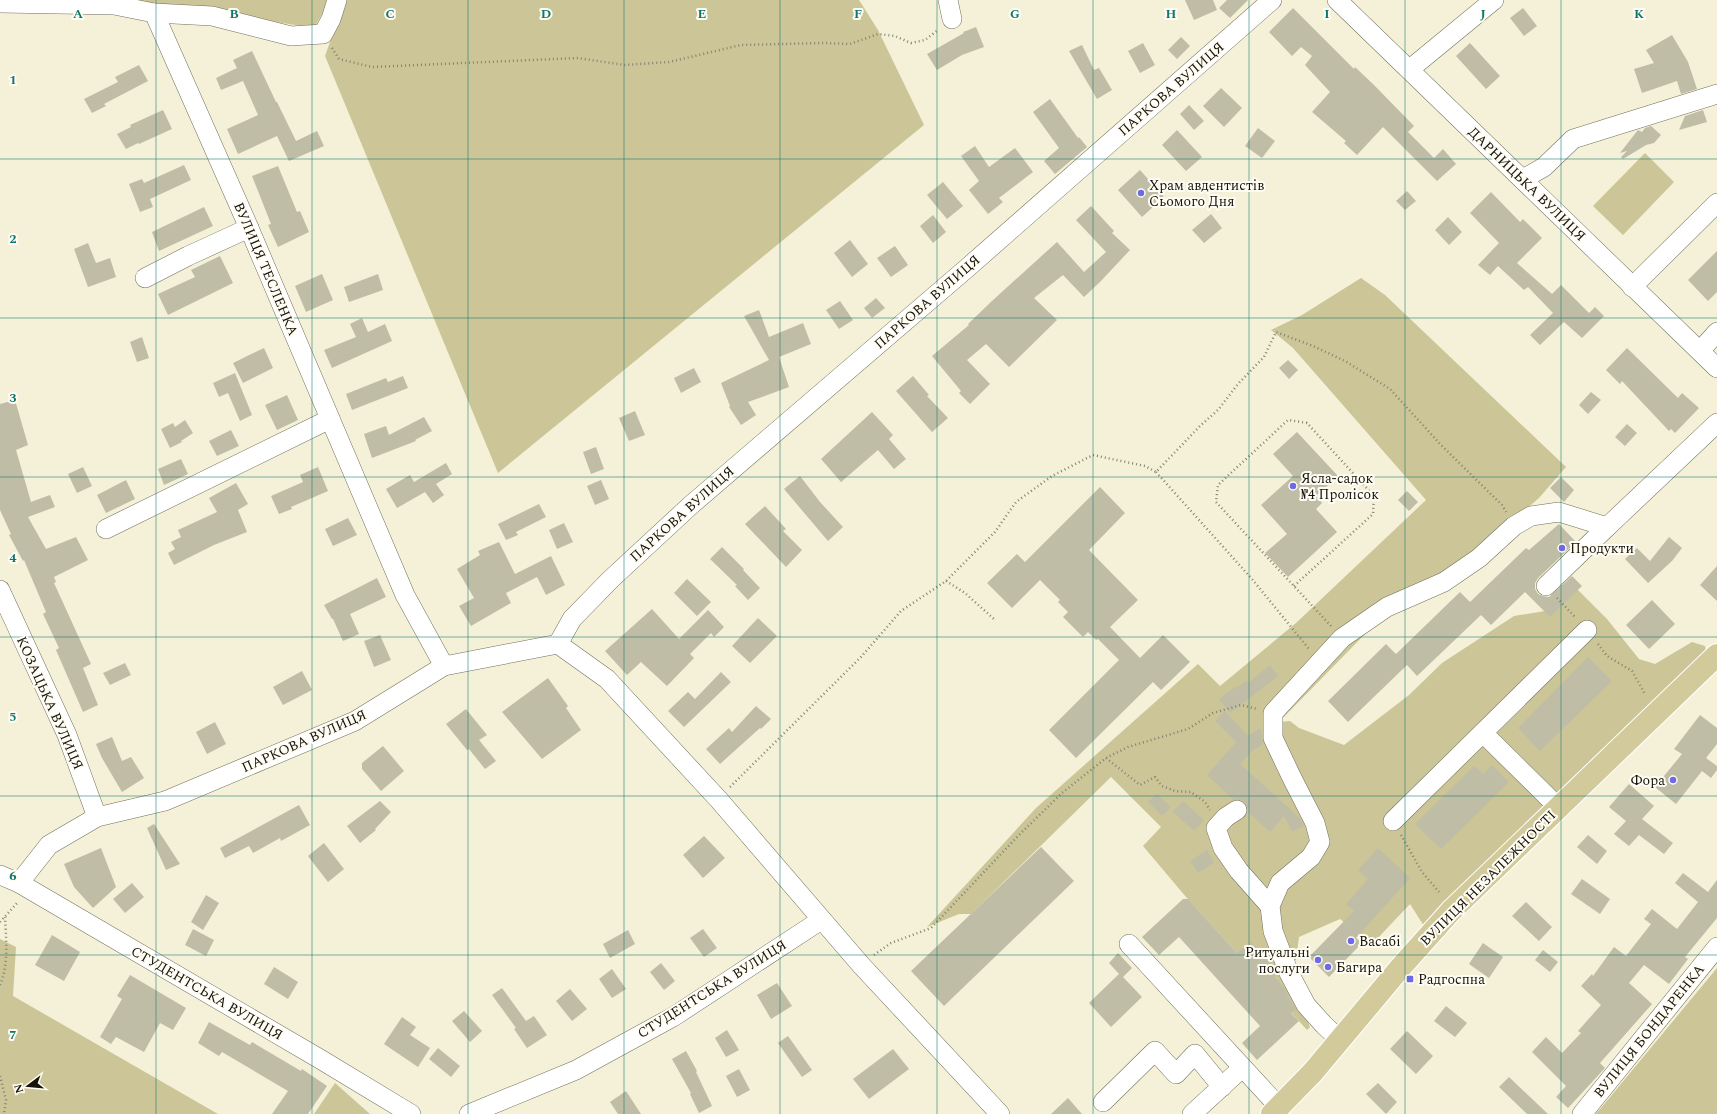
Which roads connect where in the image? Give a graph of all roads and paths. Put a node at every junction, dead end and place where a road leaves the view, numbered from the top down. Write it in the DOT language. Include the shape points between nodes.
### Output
graph roads {
  1 [pos="337,0"];
  2 [pos="948,0"];
  3 [pos="1272,0"];
  4 [pos="1337,0"];
  5 [pos="1494,0"];
  6 [pos="0,3"];
  7 [pos="154,13"];
  8 [pos="952,19"];
  9 [pos="323,34"];
  10 [pos="1410,69"];
  11 [pos="1717,94"];
  12 [pos="1523,179"];
  13 [pos="1717,203"];
  14 [pos="249,228"];
  15 [pos="145,278"];
  16 [pos="1632,287"];
  17 [pos="1717,332"];
  18 [pos="1700,351"];
  19 [pos="1717,368"];
  20 [pos="330,419"];
  21 [pos="1717,423"];
  22 [pos="1156,472"];
  23 [pos="1514,526"];
  24 [pos="1607,527"];
  25 [pos="106,529"];
  26 [pos="946,581"];
  27 [pos="1294,586"];
  28 [pos="1546,586"];
  29 [pos="0,590"];
  30 [pos="994,619"];
  31 [pos="1587,630"];
  32 [pos="1342,638"];
  33 [pos="558,644"];
  34 [pos="1717,655"];
  35 [pos="1320,661"];
  36 [pos="444,666"];
  37 [pos="1645,694"];
  38 [pos="1273,713"];
  39 [pos="1483,733"];
  40 [pos="1106,758"];
  41 [pos="719,800"];
  42 [pos="1558,807"];
  43 [pos="1237,810"];
  44 [pos="97,817"];
  45 [pos="1393,821"];
  46 [pos="1216,828"];
  47 [pos="0,875"];
  48 [pos="19,883"];
  49 [pos="1439,892"];
  50 [pos="1270,906"];
  51 [pos="5,917"];
  52 [pos="821,920"];
  53 [pos="0,922"];
  54 [pos="1129,944"];
  55 [pos="1717,947"];
  56 [pos="861,965"];
  57 [pos="0,985"];
  58 [pos="1340,1040"];
  59 [pos="1242,1068"];
  60 [pos="0,1076"];
  61 [pos="1222,1087"];
  62 [pos="1103,1102"];
  63 [pos="1276,1111"];
  64 [pos="4,1114"];
  65 [pos="411,1114"];
  66 [pos="469,1114"];
  67 [pos="1000,1114"];
  68 [pos="1192,1114"];
  69 [pos="1582,1114"];
  1 -- 9 [label="street"];
  2 -- 8 [label="street"];
  3 -- 33 [label="street, ПАРКОВА ВУЛИЦЯ" via="966,269 691,505 610,579 572,619"];
  4 -- 10 [label="street, ДАРНИЦЬКА ВУЛИЦЯ"];
  5 -- 10 [label="street"];
  6 -- 7 [label="street" via="114,5"];
  7 -- 9 [label="street" via="212,16 291,36"];
  7 -- 14 [label="street, ВУЛИЦЯ ТЕСЛЕНКА"];
  8 -- 9 [label="path" via="925,40 911,43 895,36 878,34 850,44 741,44 669,62 624,65 578,58 372,67 339,58"];
  10 -- 12 [label="street, ДАРНИЦЬКА ВУЛИЦЯ"];
  11 -- 12 [label="street" via="1573,139 1544,167"];
  12 -- 16 [label="street, ДАРНИЦЬКА ВУЛИЦЯ"];
  13 -- 16 [label="street"];
  14 -- 15 [label="street"];
  14 -- 20 [label="street, ВУЛИЦЯ ТЕСЛЕНКА"];
  16 -- 18 [label="street, ДАРНИЦЬКА ВУЛИЦЯ"];
  17 -- 18 [label="street"];
  18 -- 19 [label="street, ДАРНИЦЬКА ВУЛИЦЯ"];
  20 -- 25 [label="street"];
  20 -- 36 [label="street, ВУЛИЦЯ ТЕСЛЕНКА" via="405,595"];
  21 -- 24 [label="street"];
  22 -- 23 [label="path" via="1218,410 1264,357 1276,332 1345,361 1390,389 1441,445 1502,505"];
  22 -- 26 [label="path" via="1145,466 1093,455 1052,476 1016,502 995,532"];
  22 -- 35 [label="path" via="1252,579"];
  23 -- 24 [label="street" via="1531,516 1559,512"];
  23 -- 32 [label="street" via="1479,558 1444,582 1386,607"];
  24 -- 28 [label="street"];
  26 -- 30 [label="path" via="965,593"];
  26 -- 41 [label="path" via="901,611 861,657"];
  27 -- 27 [label="path" via="1216,502 1218,485 1288,420 1307,423 1374,496 1373,514"];
  27 -- 32 [label="path"];
  28 -- 31 [label="path"];
  29 -- 44 [label="street, КОЗАЦЬКА ВУЛИЦЯ" via="67,735"];
  31 -- 37 [label="path" via="1607,656 1632,671"];
  31 -- 39 [label="street"];
  32 -- 35 [label="street"];
  33 -- 36 [label="street, ПАРКОВА ВУЛИЦЯ"];
  33 -- 41 [label="street" via="607,679"];
  34 -- 42 [label="main road, ВУЛИЦЯ НЕЗАЛЕЖНОСТІ"];
  35 -- 38 [label="street"];
  36 -- 44 [label="street, ПАРКОВА ВУЛИЦЯ" via="355,721 165,802"];
  38 -- 40 [label="path" via="1241,705 1213,713 1188,729 1128,747"];
  38 -- 50 [label="street" via="1273,738 1315,823 1320,842 1311,857 1280,883"];
  39 -- 42 [label="street"];
  39 -- 45 [label="street"];
  40 -- 46 [label="path" via="1140,785 1155,777 1162,786 1175,791 1192,792 1205,802 1213,813"];
  40 -- 56 [label="path" via="1056,798 931,928 891,943"];
  41 -- 52 [label="street"];
  42 -- 58 [label="main road, ВУЛИЦЯ НЕЗАЛЕЖНОСТІ" via="1451,912"];
  43 -- 46 [label="street"];
  44 -- 48 [label="street, ПАРКОВА ВУЛИЦЯ" via="49,845"];
  45 -- 49 [label="path" via="1422,872"];
  46 -- 50 [label="street" via="1223,848"];
  47 -- 48 [label="street, СТУДЕНТСЬКА ВУЛИЦЯ"];
  48 -- 51 [label="path" via="21,899"];
  48 -- 65 [label="street, СТУДЕНТСЬКА ВУЛИЦЯ"];
  50 -- 58 [label="street" via="1273,931 1289,973 1306,1005"];
  51 -- 53 [label="path"];
  51 -- 57 [label="path" via="7,945 5,970"];
  52 -- 56 [label="street"];
  52 -- 66 [label="street, СТУДЕНТСЬКА ВУЛИЦЯ" via="659,1024 576,1070"];
  54 -- 59 [label="street"];
  55 -- 69 [label="street, ВУЛИЦЯ БОНДАРЕНКА"];
  56 -- 67 [label="street"];
  58 -- 63 [label="main road, ВУЛИЦЯ НЕЗАЛЕЖНОСТІ"];
  59 -- 61 [label="street"];
  59 -- 63 [label="street"];
  60 -- 64 [label="path" via="6,1100"];
  61 -- 62 [label="street" via="1195,1054 1176,1074 1155,1051"];
  61 -- 68 [label="street"];
}
